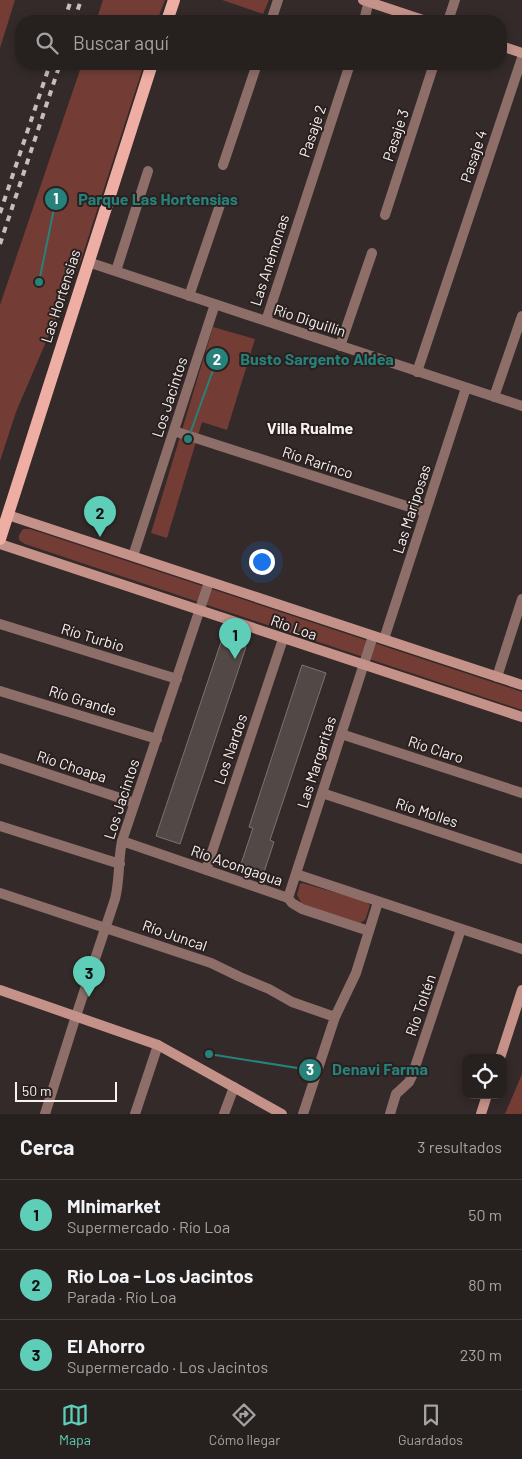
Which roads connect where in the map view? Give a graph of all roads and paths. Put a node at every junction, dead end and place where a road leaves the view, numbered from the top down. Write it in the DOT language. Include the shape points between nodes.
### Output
graph roads {
  1 [pos="174,0"];
  2 [pos="278,0"];
  3 [pos="455,0"];
  4 [pos="366,1"];
  5 [pos="169,15"];
  6 [pos="273,15"];
  7 [pos="365,15"];
  8 [pos="408,15"];
  9 [pos="450,15"];
  10 [pos="507,48"];
  11 [pos="522,53"];
  12 [pos="522,58"];
  13 [pos="150,70"];
  14 [pos="255,70"];
  15 [pos="348,70"];
  16 [pos="432,70"];
  17 [pos="223,165"];
  18 [pos="148,171"];
  19 [pos="220,205"];
  20 [pos="302,208"];
  21 [pos="384,215"];
  22 [pos="372,253"];
  23 [pos="88,262"];
  24 [pos="116,271"];
  25 [pos="189,296"];
  26 [pos="215,304"];
  27 [pos="522,316"];
  28 [pos="266,321"];
  29 [pos="340,346"];
  30 [pos="417,372"];
  31 [pos="466,388"];
  32 [pos="494,397"];
  33 [pos="522,406"];
  34 [pos="174,432"];
  35 [pos="425,512"];
  36 [pos="8,515"];
  37 [pos="0,539"];
  38 [pos="0,544"];
  39 [pos="133,556"];
  40 [pos="210,582"];
  41 [pos="522,599"];
  42 [pos="200,611"];
  43 [pos="0,624"];
  44 [pos="373,636"];
  45 [pos="283,639"];
  46 [pos="384,640"];
  47 [pos="363,666"];
  48 [pos="497,677"];
  49 [pos="177,679"];
  50 [pos="522,685"];
  51 [pos="0,691"];
  52 [pos="522,717"];
  53 [pos="341,734"];
  54 [pos="156,739"];
  55 [pos="0,758"];
  56 [pos="322,793"];
  57 [pos="522,793"];
  58 [pos="135,803"];
  59 [pos="0,826"];
  60 [pos="122,841"];
  61 [pos="522,859"];
  62 [pos="120,864"];
  63 [pos="206,870"];
  64 [pos="296,874"];
  65 [pos="0,893"];
  66 [pos="288,898"];
  67 [pos="378,902"];
  68 [pos="105,927"];
  69 [pos="461,929"];
  70 [pos="369,931"];
  71 [pos="522,950"];
  72 [pos="0,990"];
  73 [pos="522,990"];
  74 [pos="76,1016"];
  75 [pos="335,1017"];
  76 [pos="158,1045"];
  77 [pos="501,1054"];
  78 [pos="234,1087"];
  79 [pos="486,1099"];
  80 [pos="45,1114"];
  81 [pos="135,1114"];
  82 [pos="224,1114"];
  83 [pos="282,1114"];
  84 [pos="303,1114"];
  85 [pos="390,1114"];
  86 [pos="481,1114"];
  1 -- 5 [label="main road"];
  2 -- 6 [label="street"];
  3 -- 9 [label="street"];
  4 -- 7 [label="street"];
  4 -- 8 [label="street"];
  10 -- 11 [label="street"];
  12 -- 30 [label="street, Pasaje 4"];
  13 -- 23 [label="main road, Las Hortensias"];
  14 -- 17 [label="street"];
  15 -- 20 [label="street, Pasaje 2"];
  16 -- 21 [label="street, Pasaje 3"];
  18 -- 24 [label="street"];
  19 -- 25 [label="street"];
  20 -- 28 [label="street, Las Anémonas"];
  22 -- 29 [label="street"];
  23 -- 24 [label="street, Río Diguillín"];
  23 -- 36 [label="main road, Las Hortensias"];
  24 -- 25 [label="street, Río Diguillín"];
  25 -- 26 [label="street, Río Diguillín"];
  26 -- 28 [label="street, Río Diguillín"];
  26 -- 34 [label="street, Los Jacintos"];
  27 -- 32 [label="street"];
  28 -- 29 [label="street, Río Diguillín"];
  29 -- 30 [label="street, Río Diguillín"];
  30 -- 31 [label="street, Río Diguillín"];
  31 -- 32 [label="street, Río Diguillín"];
  31 -- 35 [label="street, Las Mariposas"];
  32 -- 33 [label="street, Río Diguillín"];
  34 -- 35 [label="street, Río Rarinco"];
  34 -- 39 [label="street, Los Jacintos"];
  35 -- 46 [label="street, Las Mariposas"];
  36 -- 37 [label="main road, Las Hortensias"];
  36 -- 39 [label="street, Río Loa"];
  38 -- 42 [label="street, Río Loa"];
  39 -- 40 [label="street, Río Loa"];
  40 -- 42 [label="street, Los Jacintos"];
  40 -- 44 [label="street, Río Loa"];
  41 -- 48 [label="street"];
  42 -- 45 [label="street, Río Loa"];
  42 -- 49 [label="street, Los Jacintos"];
  43 -- 49 [label="street, Río Turbio"];
  44 -- 46 [label="street, Río Loa"];
  44 -- 47 [label="street, Las Margaritas"];
  45 -- 47 [label="street, Río Loa"];
  45 -- 63 [label="street, Los Nardos"];
  46 -- 48 [label="street, Río Loa"];
  47 -- 52 [label="street, Río Loa"];
  47 -- 53 [label="street, Las Margaritas"];
  48 -- 50 [label="street, Río Loa"];
  49 -- 54 [label="street, Los Jacintos"];
  51 -- 54 [label="street, Río Grande"];
  53 -- 56 [label="street, Las Margaritas"];
  53 -- 57 [label="street, Río Claro"];
  54 -- 58 [label="street, Los Jacintos"];
  55 -- 58 [label="street, Río Choapa"];
  56 -- 61 [label="street, Río Molles"];
  56 -- 64 [label="street, Las Margaritas"];
  58 -- 60 [label="street, Los Jacintos"];
  59 -- 62 [label="street"];
  60 -- 62 [label="street, Los Jacintos"];
  60 -- 63 [label="street, Río Acongagua"];
  62 -- 68 [label="street, Los Jacintos" via="118,887"];
  63 -- 66 [label="street, Río Acongagua"];
  64 -- 66 [label="street, Las Margaritas"];
  64 -- 67 [label="street, Río Acongagua"];
  65 -- 68 [label="street, Río Juncal"];
  66 -- 70 [label="street, Río Acongagua" via="302,909"];
  67 -- 69 [label="street, Río Acongagua"];
  67 -- 70 [label="street"];
  68 -- 74 [label="street, Los Jacintos"];
  68 -- 75 [label="street, Río Juncal" via="211,963 269,988 292,1002"];
  69 -- 71 [label="street, Río Acongagua"];
  69 -- 85 [label="street, Río Toltén" via="412,1076 396,1094"];
  70 -- 75 [label="street" via="356,973"];
  72 -- 74 [label="street"];
  73 -- 77 [label="street"];
  74 -- 76 [label="street"];
  74 -- 80 [label="street, Los Jacintos"];
  75 -- 84 [label="street"];
  76 -- 78 [label="street"];
  76 -- 81 [label="street"];
  78 -- 82 [label="street"];
  78 -- 83 [label="street"];
  79 -- 86 [label="street"];
}
